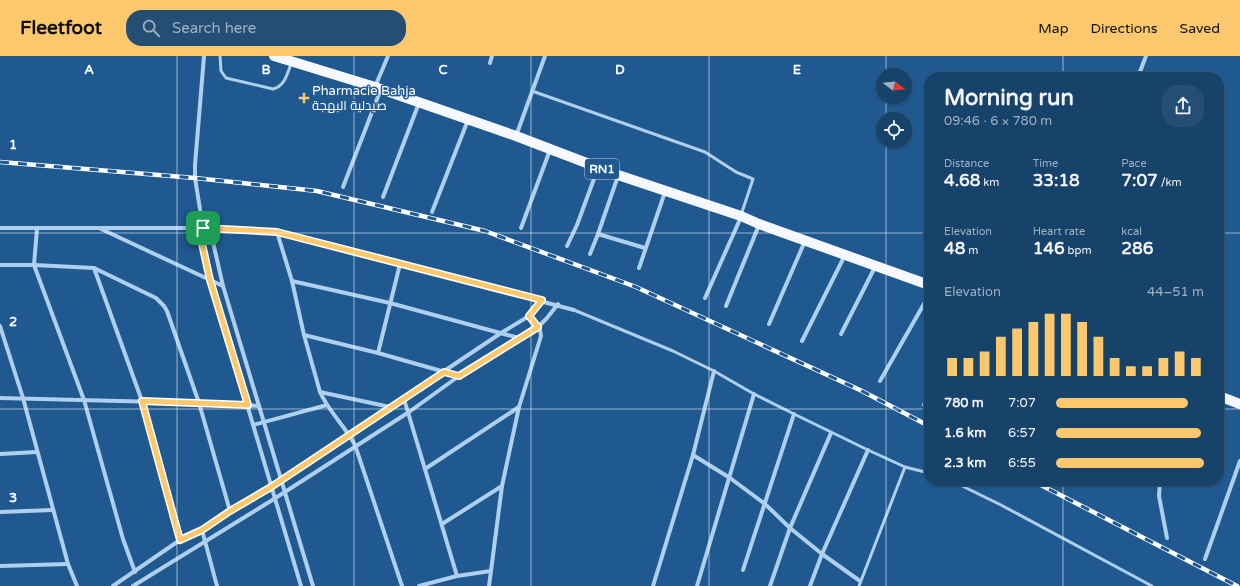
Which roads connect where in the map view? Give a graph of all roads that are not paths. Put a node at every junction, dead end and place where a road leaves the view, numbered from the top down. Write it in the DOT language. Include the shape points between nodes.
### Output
graph roads {
  1 [pos="204,56"];
  2 [pos="220,56"];
  3 [pos="274,56"];
  4 [pos="388,56"];
  5 [pos="492,56"];
  6 [pos="545,56"];
  7 [pos="1146,56"];
  8 [pos="292,61"];
  9 [pos="490,63"];
  10 [pos="1140,72"];
  11 [pos="378,88"];
  12 [pos="532,91"];
  13 [pos="419,103"];
  14 [pos="468,120"];
  15 [pos="516,136"];
  16 [pos="550,149"];
  17 [pos="598,167"];
  18 [pos="618,175"];
  19 [pos="343,187"];
  20 [pos="666,190"];
  21 [pos="382,197"];
  22 [pos="432,212"];
  23 [pos="741,216"];
  24 [pos="759,224"];
  25 [pos="0,228"];
  26 [pos="99,228"];
  27 [pos="203,228"];
  28 [pos="520,228"];
  29 [pos="37,229"];
  30 [pos="277,232"];
  31 [pos="598,234"];
  32 [pos="806,240"];
  33 [pos="567,246"];
  34 [pos="645,248"];
  35 [pos="590,254"];
  36 [pos="845,255"];
  37 [pos="400,264"];
  38 [pos="0,265"];
  39 [pos="34,265"];
  40 [pos="876,265"];
  41 [pos="94,268"];
  42 [pos="639,268"];
  43 [pos="210,280"];
  44 [pos="292,281"];
  45 [pos="924,282"];
  46 [pos="223,286"];
  47 [pos="705,298"];
  48 [pos="542,300"];
  49 [pos="390,303"];
  50 [pos="558,304"];
  51 [pos="924,304"];
  52 [pos="726,306"];
  53 [pos="574,310"];
  54 [pos="529,316"];
  55 [pos="769,324"];
  56 [pos="0,326"];
  57 [pos="538,327"];
  58 [pos="501,333"];
  59 [pos="841,334"];
  60 [pos="304,335"];
  61 [pos="519,338"];
  62 [pos="802,341"];
  63 [pos="378,353"];
  64 [pos="714,371"];
  65 [pos="444,372"];
  66 [pos="459,376"];
  67 [pos="880,381"];
  68 [pos="320,392"];
  69 [pos="754,394"];
  70 [pos="1224,397"];
  71 [pos="0,398"];
  72 [pos="23,398"];
  73 [pos="404,399"];
  74 [pos="84,400"];
  75 [pos="142,401"];
  76 [pos="1239,401"];
  77 [pos="199,403"];
  78 [pos="248,405"];
  79 [pos="327,405"];
  80 [pos="259,406"];
  81 [pos="390,407"];
  82 [pos="519,407"];
  83 [pos="408,412"];
  84 [pos="794,414"];
  85 [pos="264,422"];
  86 [pos="253,425"];
  87 [pos="830,433"];
  88 [pos="350,435"];
  89 [pos="356,445"];
  90 [pos="868,450"];
  91 [pos="37,452"];
  92 [pos="0,454"];
  93 [pos="693,455"];
  94 [pos="1240,461"];
  95 [pos="905,467"];
  96 [pos="425,469"];
  97 [pos="924,472"];
  98 [pos="730,478"];
  99 [pos="281,480"];
  100 [pos="502,486"];
  101 [pos="962,486"];
  102 [pos="1160,486"];
  103 [pos="271,487"];
  104 [pos="285,492"];
  105 [pos="274,499"];
  106 [pos="765,504"];
  107 [pos="53,510"];
  108 [pos="230,511"];
  109 [pos="0,512"];
  110 [pos="442,524"];
  111 [pos="790,528"];
  112 [pos="202,530"];
  113 [pos="1167,538"];
  114 [pos="180,540"];
  115 [pos="205,541"];
  116 [pos="822,554"];
  117 [pos="1205,559"];
  118 [pos="68,564"];
  119 [pos="0,566"];
  120 [pos="743,570"];
  121 [pos="491,571"];
  122 [pos="135,572"];
  123 [pos="457,576"];
  124 [pos="859,584"];
  125 [pos="77,586"];
  126 [pos="113,586"];
  127 [pos="133,586"];
  128 [pos="217,586"];
  129 [pos="301,586"];
  130 [pos="313,586"];
  131 [pos="402,586"];
  132 [pos="419,586"];
  133 [pos="489,586"];
  134 [pos="653,586"];
  135 [pos="697,586"];
  136 [pos="770,586"];
  137 [pos="810,586"];
  138 [pos="1152,586"];
  1 -- 27 [label="street" via="195,178"];
  2 -- 8 [label="lane" via="221,71 226,78 273,89 279,88 283,83"];
  3 -- 8 [label="main road, RN1"];
  4 -- 11 [label="street"];
  5 -- 9 [label="street"];
  6 -- 12 [label="street"];
  7 -- 10 [label="street"];
  8 -- 11 [label="main road, RN1"];
  11 -- 13 [label="main road, RN1"];
  11 -- 19 [label="street"];
  12 -- 15 [label="street"];
  12 -- 23 [label="lane" via="705,152 736,172 753,179"];
  13 -- 14 [label="main road, RN1"];
  13 -- 21 [label="street"];
  14 -- 15 [label="main road, RN1"];
  14 -- 22 [label="street"];
  15 -- 16 [label="main road, RN1"];
  16 -- 17 [label="main road, RN1"];
  16 -- 28 [label="street"];
  17 -- 18 [label="main road, RN1"];
  17 -- 33 [label="street"];
  18 -- 20 [label="main road, RN1"];
  18 -- 31 [label="street"];
  20 -- 23 [label="main road, RN1"];
  20 -- 34 [label="street"];
  23 -- 24 [label="main road, RN1"];
  23 -- 47 [label="street"];
  24 -- 32 [label="main road, RN1"];
  24 -- 52 [label="street"];
  25 -- 29 [label="street"];
  26 -- 27 [label="street"];
  26 -- 29 [label="street"];
  26 -- 43 [label="street"];
  27 -- 30 [label="street"];
  27 -- 43 [label="street" via="201,239"];
  27 -- 46 [label="street" via="212,238"];
  29 -- 39 [label="street"];
  30 -- 37 [label="street"];
  30 -- 44 [label="street"];
  31 -- 34 [label="street"];
  31 -- 35 [label="street"];
  32 -- 36 [label="main road, RN1"];
  32 -- 55 [label="street"];
  34 -- 42 [label="street"];
  36 -- 40 [label="main road, RN1"];
  36 -- 62 [label="street"];
  37 -- 48 [label="street"];
  37 -- 49 [label="street"];
  38 -- 39 [label="street"];
  39 -- 41 [label="street"];
  39 -- 74 [label="street"];
  40 -- 45 [label="main road, RN1"];
  40 -- 59 [label="street"];
  41 -- 75 [label="street"];
  41 -- 77 [label="street" via="156,298 164,306"];
  43 -- 46 [label="street"];
  43 -- 78 [label="street"];
  44 -- 49 [label="street"];
  44 -- 60 [label="street"];
  46 -- 80 [label="street"];
  48 -- 50 [label="street"];
  48 -- 54 [label="street"];
  49 -- 58 [label="street"];
  49 -- 63 [label="street"];
  50 -- 53 [label="street"];
  50 -- 57 [label="street"];
  51 -- 67 [label="street"];
  53 -- 64 [label="lane"];
  54 -- 57 [label="street"];
  54 -- 58 [label="street"];
  56 -- 72 [label="street"];
  57 -- 61 [label="street"];
  57 -- 82 [label="street" via="541,336"];
  58 -- 61 [label="street"];
  58 -- 65 [label="street"];
  60 -- 63 [label="street"];
  60 -- 68 [label="street"];
  61 -- 66 [label="street"];
  63 -- 65 [label="street"];
  64 -- 69 [label="lane"];
  64 -- 93 [label="street"];
  65 -- 66 [label="street"];
  65 -- 73 [label="street"];
  66 -- 83 [label="street"];
  68 -- 79 [label="street"];
  68 -- 81 [label="street"];
  69 -- 84 [label="lane"];
  69 -- 98 [label="street"];
  70 -- 76 [label="main road"];
  71 -- 72 [label="street"];
  72 -- 74 [label="street"];
  72 -- 91 [label="street"];
  73 -- 81 [label="street"];
  73 -- 83 [label="street"];
  74 -- 75 [label="street"];
  74 -- 122 [label="street" via="123,539"];
  75 -- 77 [label="street"];
  75 -- 114 [label="street"];
  77 -- 78 [label="street"];
  77 -- 108 [label="street"];
  78 -- 80 [label="street"];
  78 -- 86 [label="street"];
  79 -- 85 [label="street"];
  79 -- 88 [label="street"];
  80 -- 85 [label="street"];
  81 -- 88 [label="street"];
  82 -- 96 [label="street"];
  82 -- 100 [label="street"];
  83 -- 89 [label="street"];
  83 -- 96 [label="street"];
  84 -- 87 [label="lane"];
  84 -- 106 [label="street"];
  85 -- 86 [label="street"];
  85 -- 99 [label="street"];
  86 -- 103 [label="street"];
  87 -- 90 [label="lane"];
  87 -- 111 [label="street"];
  88 -- 89 [label="street"];
  88 -- 99 [label="street"];
  89 -- 104 [label="street"];
  89 -- 131 [label="street"];
  90 -- 95 [label="lane"];
  90 -- 116 [label="street"];
  91 -- 92 [label="street"];
  91 -- 107 [label="street"];
  93 -- 98 [label="street"];
  93 -- 134 [label="street"];
  94 -- 117 [label="street"];
  95 -- 97 [label="lane"];
  95 -- 124 [label="lane"];
  96 -- 110 [label="street"];
  98 -- 106 [label="street"];
  98 -- 135 [label="street"];
  99 -- 103 [label="street"];
  99 -- 104 [label="street"];
  100 -- 110 [label="street"];
  100 -- 121 [label="street"];
  101 -- 138 [label="lane"];
  102 -- 113 [label="street" via="1159,496"];
  103 -- 105 [label="street"];
  103 -- 108 [label="street"];
  104 -- 105 [label="street"];
  104 -- 130 [label="street"];
  105 -- 115 [label="street"];
  105 -- 129 [label="street"];
  106 -- 111 [label="street"];
  106 -- 120 [label="street"];
  107 -- 109 [label="street"];
  107 -- 118 [label="street"];
  108 -- 112 [label="street"];
  110 -- 123 [label="street"];
  111 -- 116 [label="street"];
  111 -- 136 [label="street"];
  112 -- 114 [label="street"];
  112 -- 115 [label="street"];
  114 -- 122 [label="street"];
  115 -- 127 [label="street"];
  115 -- 128 [label="street"];
  116 -- 124 [label="street"];
  116 -- 137 [label="street"];
  118 -- 119 [label="street"];
  118 -- 125 [label="street"];
  121 -- 123 [label="street"];
  121 -- 133 [label="street"];
  122 -- 126 [label="street"];
  123 -- 132 [label="street"];
}
